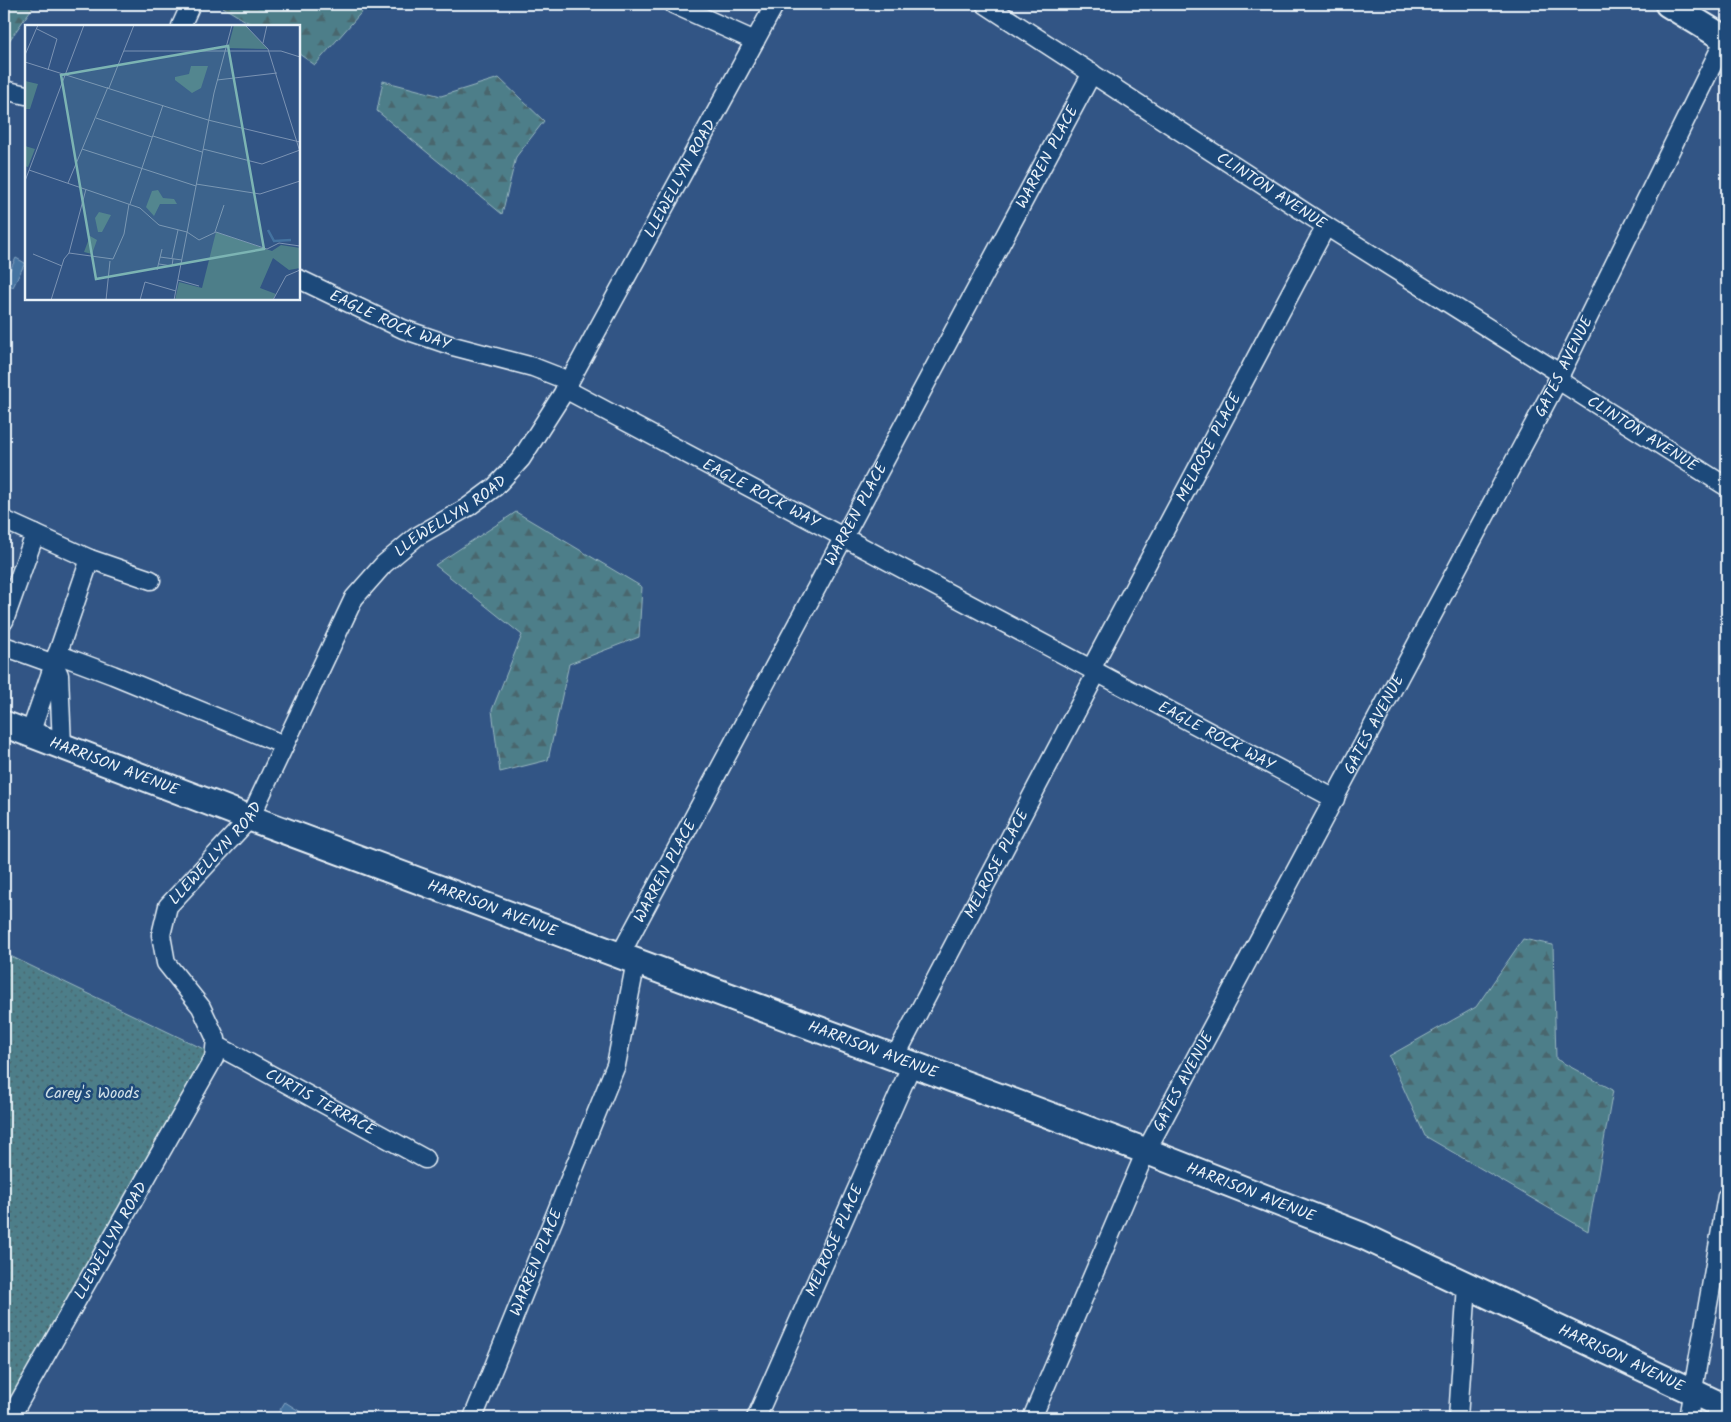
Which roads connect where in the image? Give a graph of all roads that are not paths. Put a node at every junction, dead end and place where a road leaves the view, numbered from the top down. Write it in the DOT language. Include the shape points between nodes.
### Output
graph roads {
  1 [pos="191,4"];
  2 [pos="673,4"];
  3 [pos="775,4"];
  4 [pos="985,4"];
  5 [pos="1668,4"];
  6 [pos="180,25"];
  7 [pos="1727,38"];
  8 [pos="755,41"];
  9 [pos="1092,74"];
  10 [pos="4,90"];
  11 [pos="25,95"];
  12 [pos="1326,226"];
  13 [pos="300,280"];
  14 [pos="1560,377"];
  15 [pos="567,385"];
  16 [pos="1727,487"];
  17 [pos="4,520"];
  18 [pos="35,534"];
  19 [pos="844,537"];
  20 [pos="90,559"];
  21 [pos="150,580"];
  22 [pos="4,621"];
  23 [pos="4,646"];
  24 [pos="56,659"];
  25 [pos="1094,671"];
  26 [pos="4,724"];
  27 [pos="30,734"];
  28 [pos="284,745"];
  29 [pos="62,746"];
  30 [pos="1335,798"];
  31 [pos="250,818"];
  32 [pos="628,958"];
  33 [pos="216,1044"];
  34 [pos="904,1060"];
  35 [pos="1146,1151"];
  36 [pos="425,1159"];
  37 [pos="1727,1196"];
  38 [pos="1467,1284"];
  39 [pos="1693,1392"];
  40 [pos="1727,1408"];
  41 [pos="10,1418"];
  42 [pos="473,1418"];
  43 [pos="756,1418"];
  44 [pos="1032,1418"];
  45 [pos="1458,1418"];
  46 [pos="1688,1418"];
  1 -- 6 [label="street"];
  2 -- 8 [label="street"];
  3 -- 8 [label="street, LLEWELLYN ROAD"];
  4 -- 9 [label="street, CLINTON AVENUE"];
  5 -- 7 [label="street"];
  7 -- 14 [label="street, GATES AVENUE"];
  8 -- 15 [label="street, LLEWELLYN ROAD"];
  9 -- 12 [label="street, CLINTON AVENUE"];
  9 -- 19 [label="street, WARREN PLACE"];
  10 -- 11 [label="street"];
  12 -- 14 [label="street, CLINTON AVENUE"];
  12 -- 25 [label="street, MELROSE PLACE"];
  13 -- 15 [label="street, EAGLE ROCK WAY" via="403,329 533,367"];
  14 -- 16 [label="street, CLINTON AVENUE"];
  14 -- 30 [label="street, GATES AVENUE"];
  15 -- 19 [label="street, EAGLE ROCK WAY"];
  15 -- 28 [label="street, LLEWELLYN ROAD" via="521,459 496,487 416,537 384,564 354,598"];
  17 -- 18 [label="street"];
  18 -- 20 [label="street"];
  18 -- 22 [label="street"];
  19 -- 25 [label="street, EAGLE ROCK WAY"];
  19 -- 32 [label="street, WARREN PLACE"];
  20 -- 21 [label="street"];
  20 -- 24 [label="street"];
  23 -- 24 [label="street"];
  24 -- 27 [label="street"];
  24 -- 28 [label="street" via="113,675"];
  24 -- 29 [label="street"];
  25 -- 30 [label="street, EAGLE ROCK WAY"];
  25 -- 34 [label="street, MELROSE PLACE"];
  26 -- 27 [label="street, HARRISON AVENUE"];
  27 -- 29 [label="street, HARRISON AVENUE"];
  28 -- 31 [label="street, LLEWELLYN ROAD"];
  29 -- 31 [label="street, HARRISON AVENUE"];
  30 -- 35 [label="street, GATES AVENUE"];
  31 -- 32 [label="street, HARRISON AVENUE"];
  31 -- 33 [label="street, LLEWELLYN ROAD" via="168,906 161,935 166,963 201,1007"];
  32 -- 34 [label="street, HARRISON AVENUE"];
  32 -- 42 [label="street, WARREN PLACE" via="616,1065"];
  33 -- 36 [label="street, CURTIS TERRACE"];
  33 -- 41 [label="street, LLEWELLYN ROAD" via="214,1058"];
  34 -- 35 [label="street, HARRISON AVENUE"];
  34 -- 43 [label="street, MELROSE PLACE"];
  35 -- 38 [label="street, HARRISON AVENUE" via="1362,1236"];
  35 -- 44 [label="street, GATES AVENUE"];
  37 -- 39 [label="street"];
  38 -- 39 [label="street, HARRISON AVENUE"];
  38 -- 45 [label="street"];
  39 -- 40 [label="street, HARRISON AVENUE"];
  39 -- 46 [label="street"];
}
